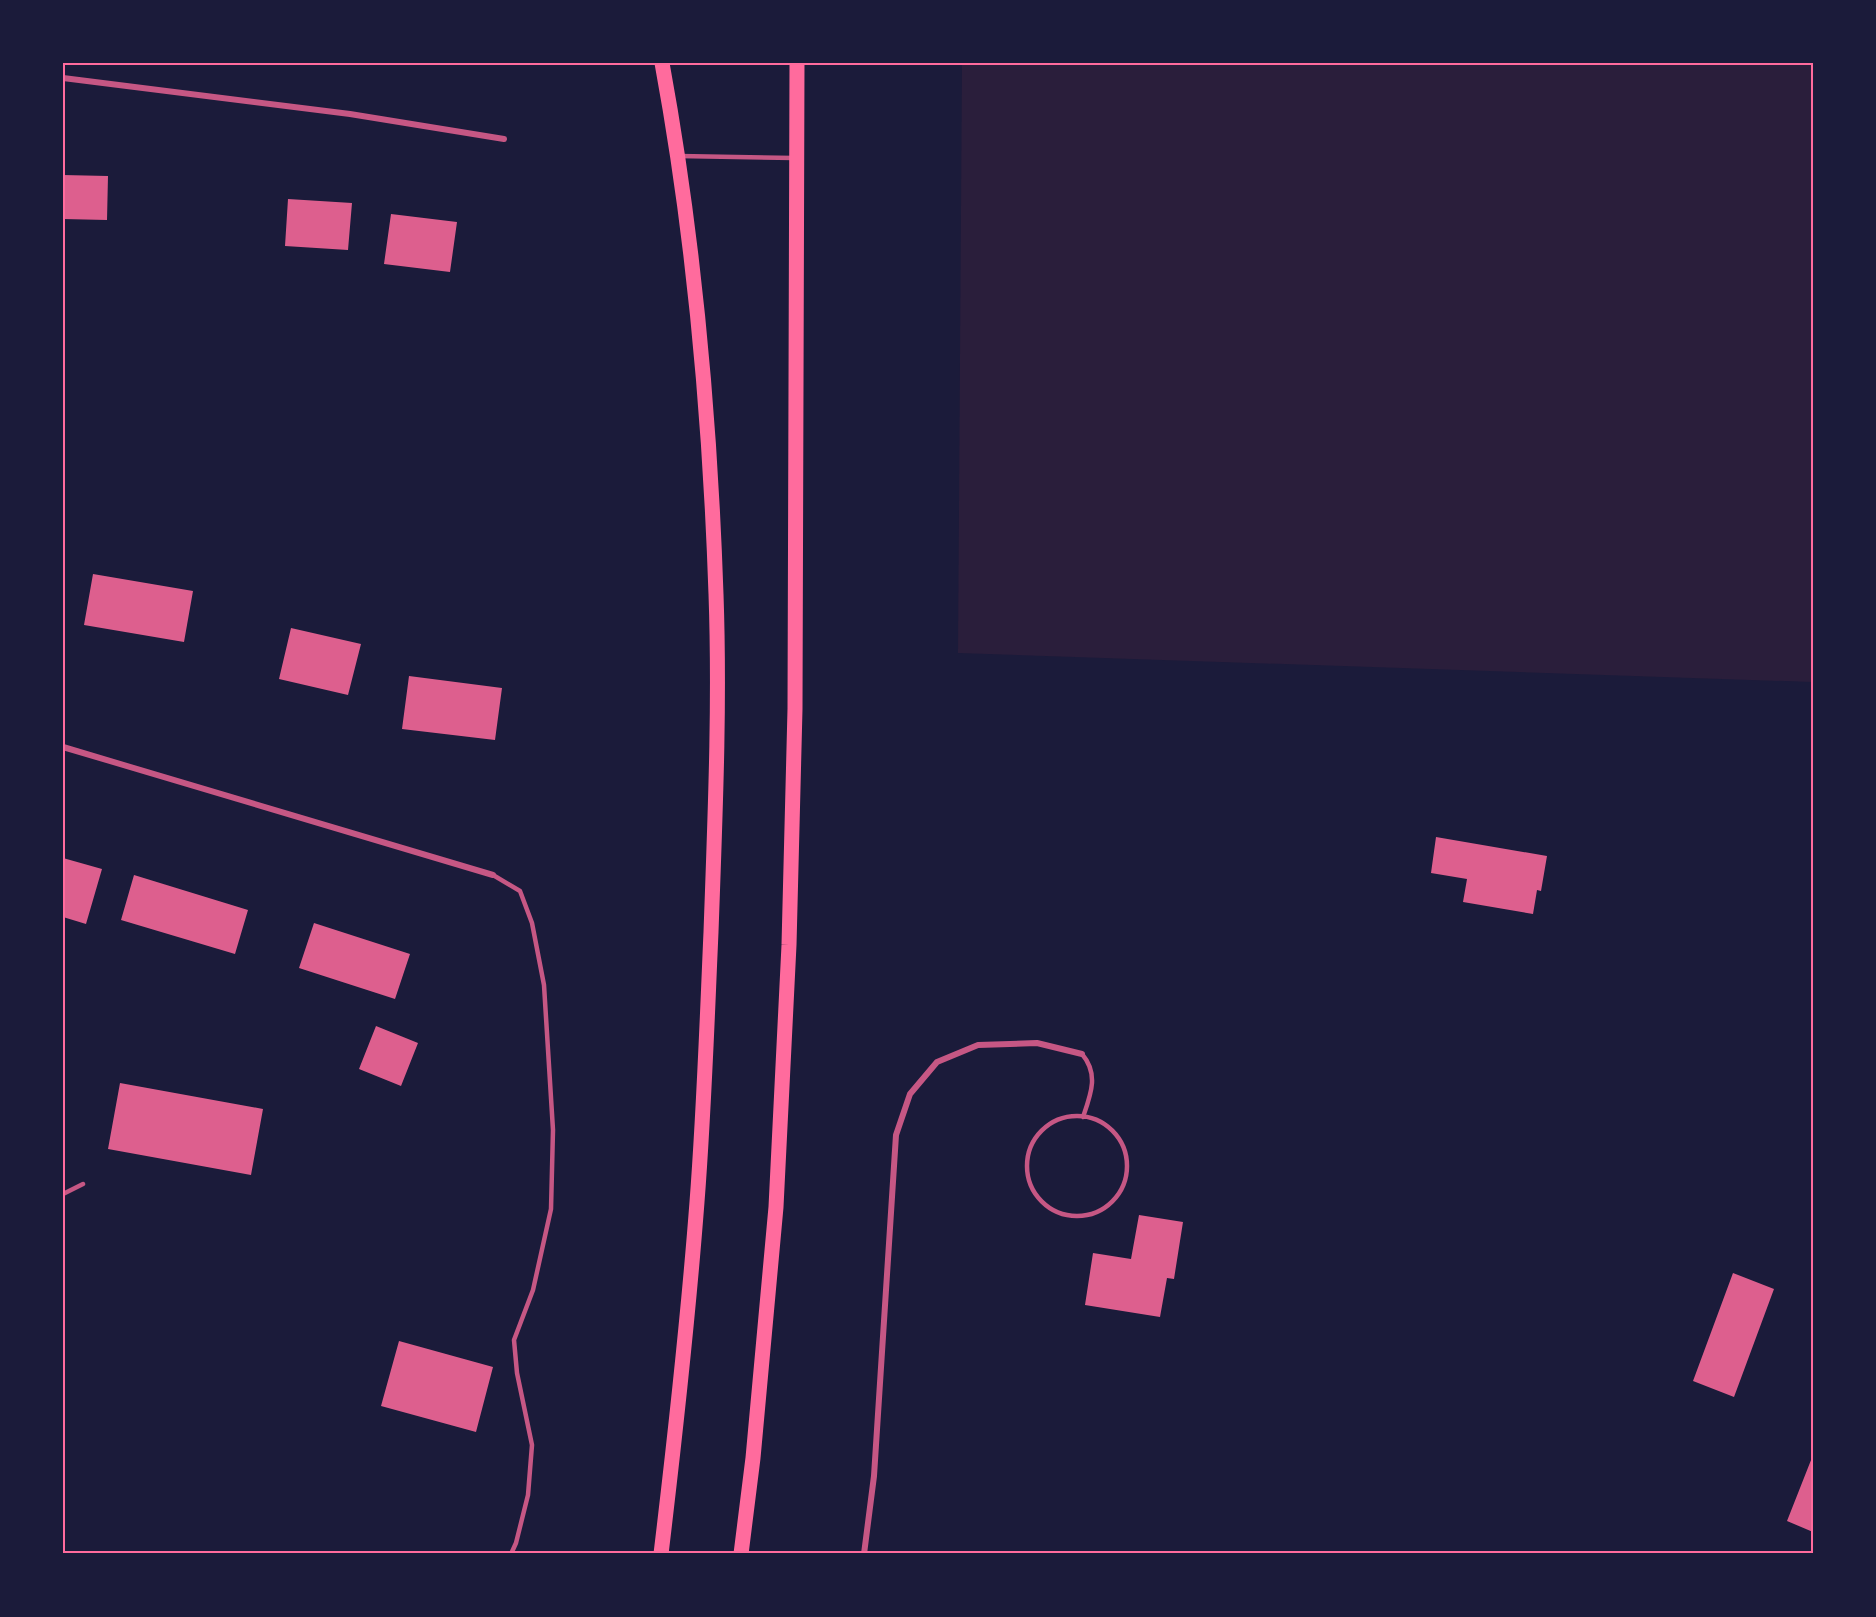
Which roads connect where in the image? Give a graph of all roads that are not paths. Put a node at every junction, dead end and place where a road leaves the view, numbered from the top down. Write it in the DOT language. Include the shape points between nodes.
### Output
graph roads {
  1 [pos="662,63"];
  2 [pos="797,63"];
  3 [pos="63,78"];
  4 [pos="504,139"];
  5 [pos="676,156"];
  6 [pos="797,158"];
  7 [pos="63,747"];
  8 [pos="493,875"];
  9 [pos="1082,1054"];
  10 [pos="1083,1117"];
  11 [pos="83,1184"];
  12 [pos="63,1194"];
  13 [pos="511,1554"];
  14 [pos="661,1554"];
  15 [pos="741,1554"];
  16 [pos="864,1554"];
  1 -- 5 [label="main road"];
  2 -- 6 [label="main road"];
  3 -- 4 [label="street" via="350,114"];
  5 -- 6 [label="lane"];
  5 -- 14 [label="main road" via="694,292 709,463 717,709 697,1201"];
  6 -- 15 [label="main road" via="795,709 789,968 775,1219"];
  7 -- 8 [label="street"];
  8 -- 13 [label="lane" via="520,891 532,923 544,985 553,1130 551,1209 533,1290 513,1340 532,1445 528,1495"];
  9 -- 10 [label="lane" via="1090,1064 1092,1087"];
  9 -- 16 [label="street" via="1037,1043 978,1045 937,1062 910,1094 896,1135 875,1464"];
  10 -- 10 [label="lane" via="1053,1122 1041,1131 1027,1158 1032,1188 1053,1211 1067,1216 1099,1212 1122,1190 1127,1174 1122,1143 1112,1130"];
  11 -- 12 [label="lane"];
}
